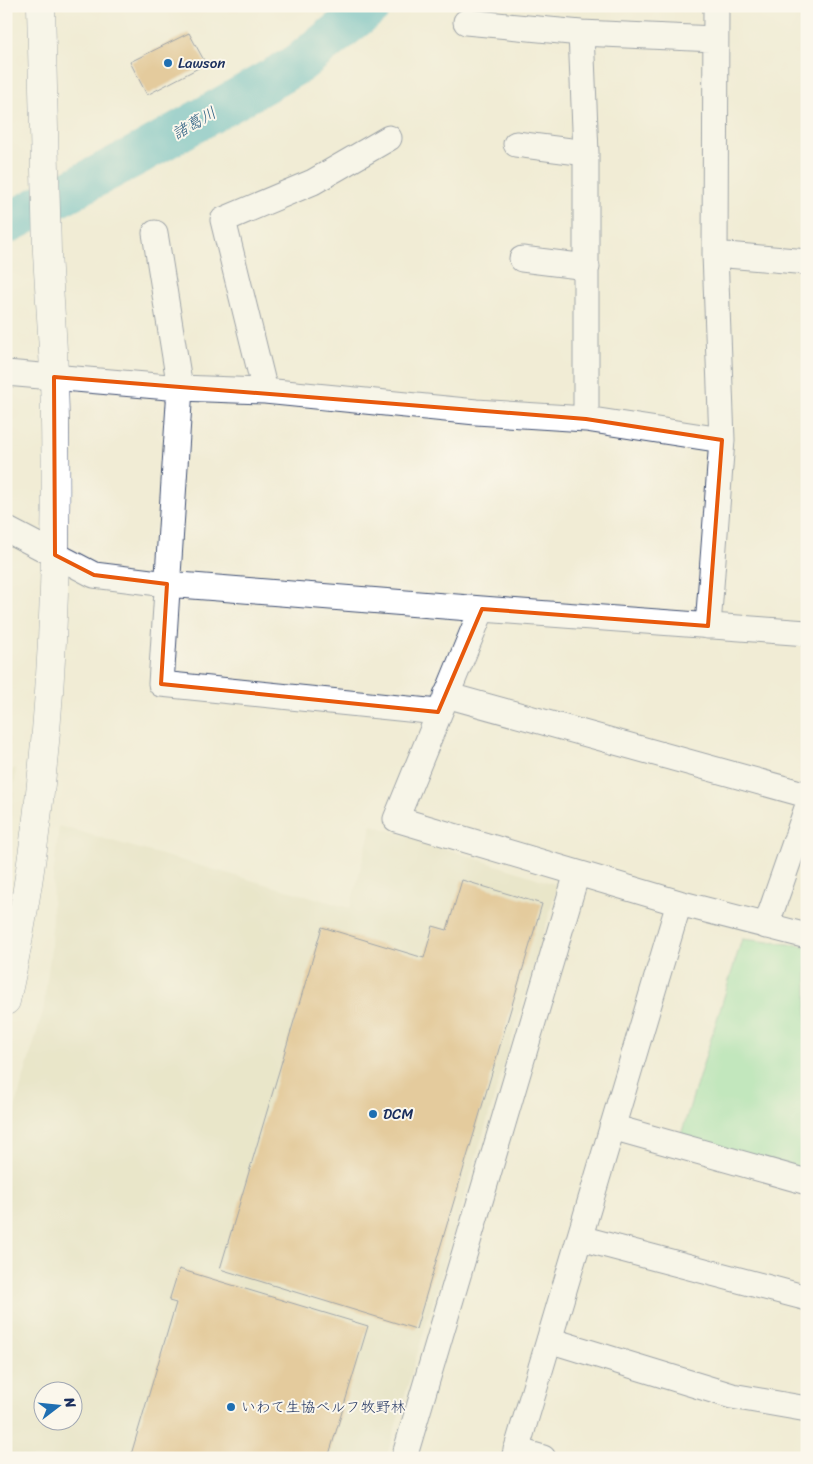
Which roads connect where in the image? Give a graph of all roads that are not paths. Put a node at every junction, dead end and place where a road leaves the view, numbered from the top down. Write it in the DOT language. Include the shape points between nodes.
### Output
graph roads {
  1 [pos="41,6"];
  2 [pos="716,6"];
  3 [pos="466,22"];
  4 [pos="581,33"];
  5 [pos="716,39"];
  6 [pos="390,138"];
  7 [pos="516,144"];
  8 [pos="586,152"];
  9 [pos="155,233"];
  10 [pos="715,254"];
  11 [pos="522,259"];
  12 [pos="807,262"];
  13 [pos="587,267"];
  14 [pos="6,373"];
  15 [pos="54,377"];
  16 [pos="180,388"];
  17 [pos="265,391"];
  18 [pos="586,419"];
  19 [pos="722,440"];
  20 [pos="6,529"];
  21 [pos="55,556"];
  22 [pos="168,584"];
  23 [pos="482,609"];
  24 [pos="708,626"];
  25 [pos="807,633"];
  26 [pos="442,703"];
  27 [pos="807,795"];
  28 [pos="807,808"];
  29 [pos="802,841"];
  30 [pos="577,873"];
  31 [pos="679,903"];
  32 [pos="766,926"];
  33 [pos="807,936"];
  34 [pos="6,1001"];
  35 [pos="612,1127"];
  36 [pos="807,1182"];
  37 [pos="580,1238"];
  38 [pos="807,1298"];
  39 [pos="549,1340"];
  40 [pos="807,1409"];
  41 [pos="515,1454"];
  42 [pos="404,1458"];
  43 [pos="543,1458"];
  1 -- 15 [label="street" via="47,254"];
  2 -- 5 [label="street"];
  3 -- 4 [label="street"];
  4 -- 5 [label="street"];
  4 -- 8 [label="street"];
  5 -- 10 [label="street"];
  6 -- 17 [label="street" via="313,182 223,220"];
  7 -- 8 [label="street"];
  8 -- 13 [label="street"];
  9 -- 16 [label="street"];
  10 -- 12 [label="street"];
  10 -- 19 [label="street"];
  11 -- 13 [label="street"];
  13 -- 18 [label="street"];
  14 -- 15 [label="street"];
  15 -- 16 [label="street"];
  15 -- 21 [label="street"];
  16 -- 17 [label="street"];
  16 -- 22 [label="street"];
  17 -- 18 [label="street" via="476,412"];
  18 -- 19 [label="street"];
  19 -- 24 [label="street"];
  20 -- 21 [label="street"];
  21 -- 22 [label="street" via="94,575"];
  21 -- 34 [label="street" via="46,744 22,930"];
  22 -- 23 [label="street"];
  22 -- 26 [label="street" via="161,684"];
  23 -- 24 [label="street"];
  23 -- 26 [label="street"];
  24 -- 25 [label="street"];
  26 -- 27 [label="street"];
  26 -- 30 [label="street" via="396,818"];
  28 -- 29 [label="street"];
  29 -- 32 [label="street"];
  30 -- 31 [label="street"];
  30 -- 42 [label="street"];
  31 -- 32 [label="street"];
  31 -- 35 [label="street"];
  32 -- 33 [label="street"];
  35 -- 36 [label="street"];
  35 -- 37 [label="street"];
  37 -- 38 [label="street"];
  37 -- 39 [label="street"];
  39 -- 40 [label="street" via="732,1396"];
  39 -- 41 [label="street"];
  41 -- 43 [label="street"];
}
